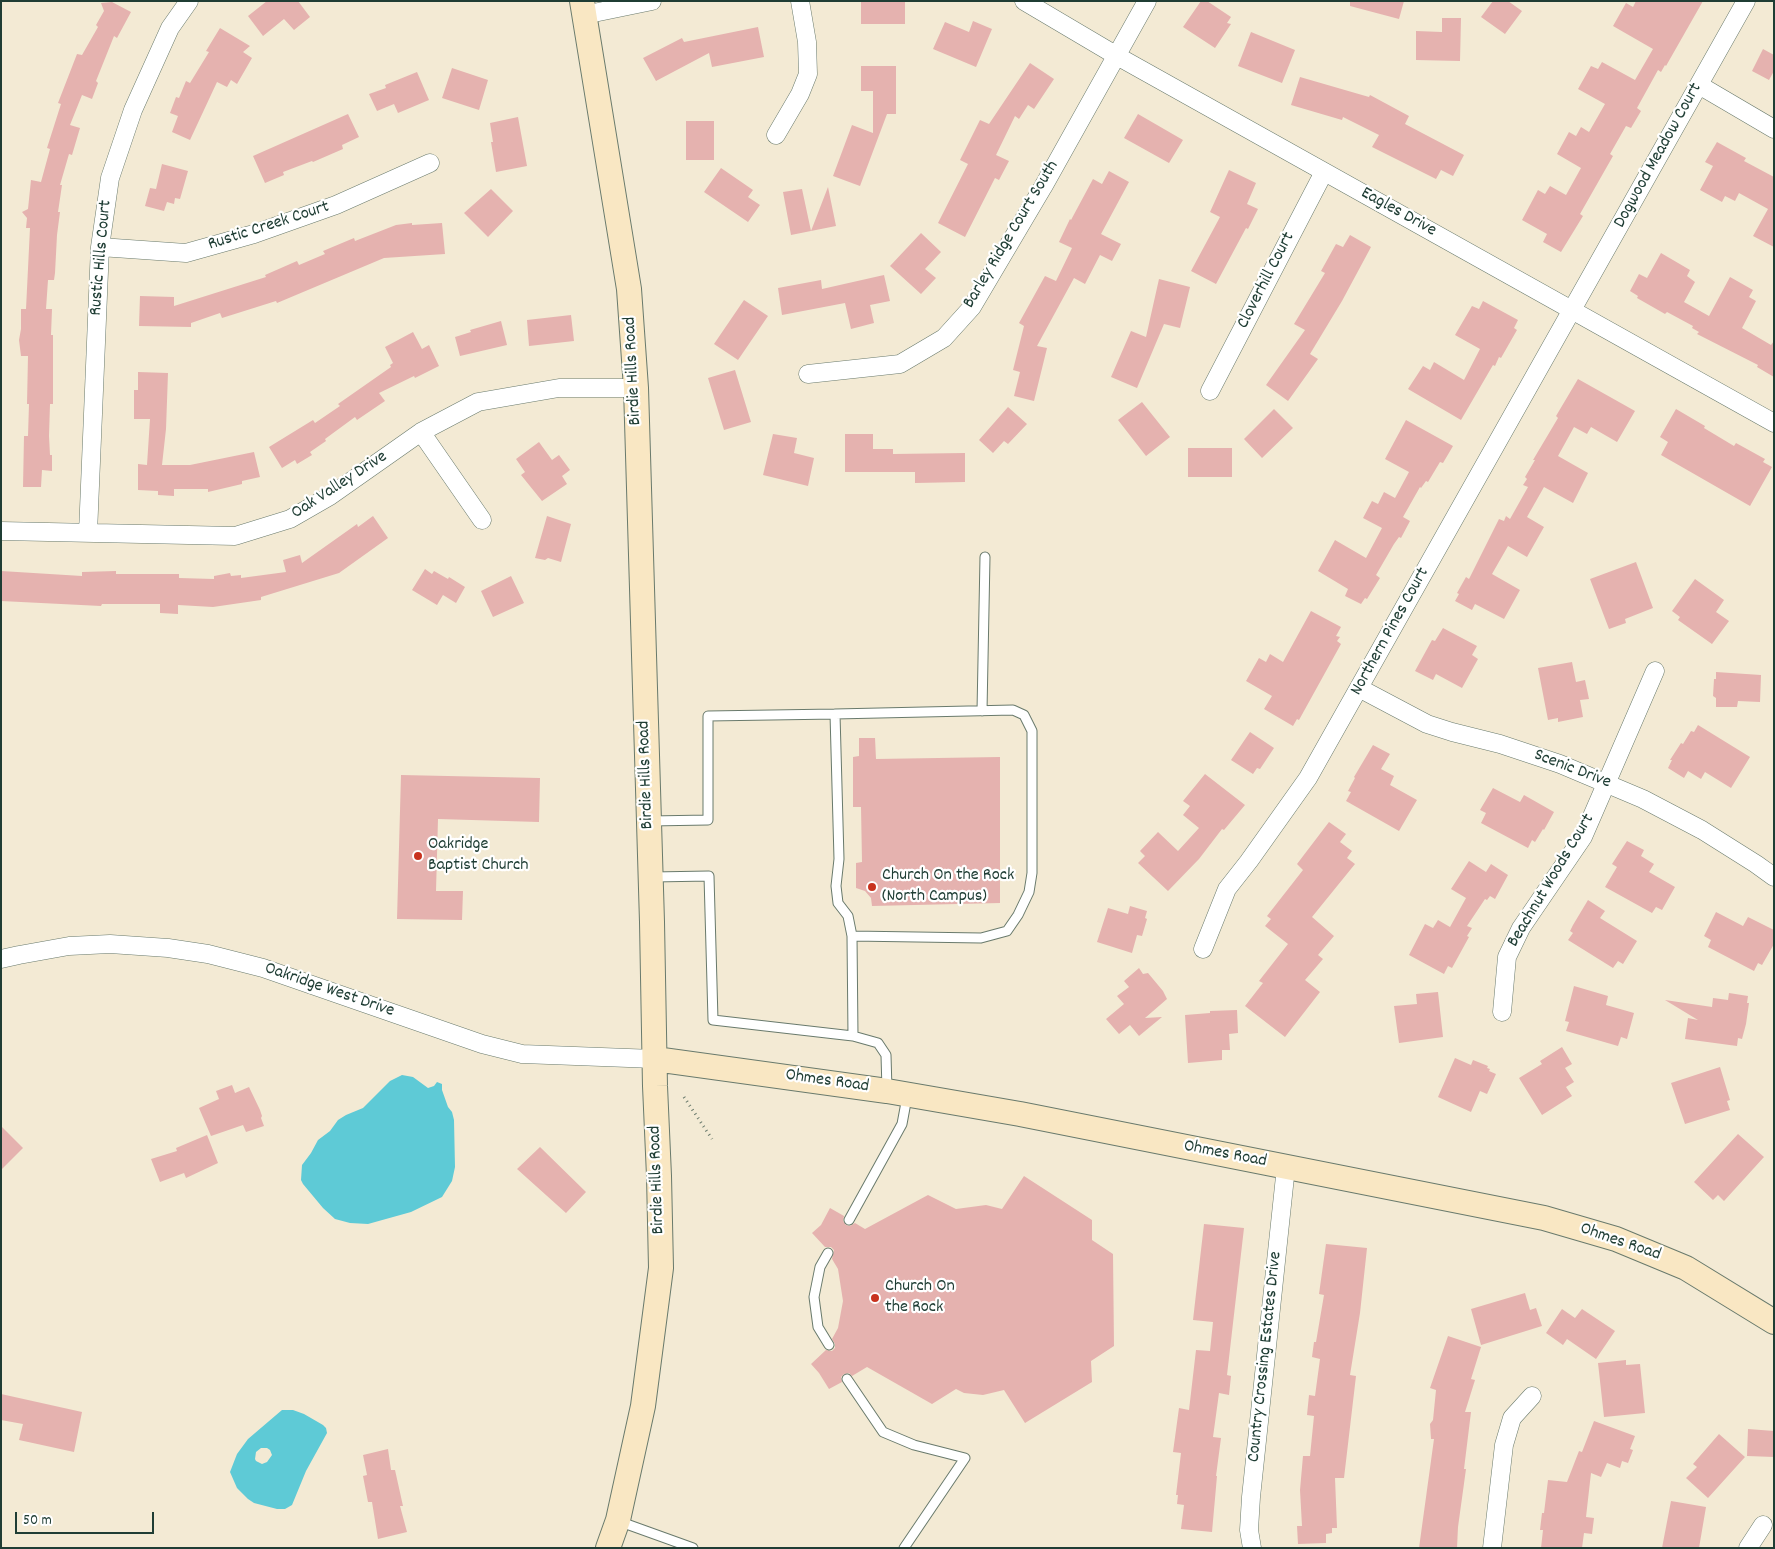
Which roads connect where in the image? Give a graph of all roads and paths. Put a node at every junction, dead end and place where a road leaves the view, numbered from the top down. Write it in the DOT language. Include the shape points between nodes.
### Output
graph roads {
  1 [pos="189,1"];
  2 [pos="652,1"];
  3 [pos="800,1"];
  4 [pos="1024,1"];
  5 [pos="1147,1"];
  6 [pos="1746,1"];
  7 [pos="583,8"];
  8 [pos="1117,56"];
  9 [pos="1699,85"];
  10 [pos="1774,129"];
  11 [pos="776,135"];
  12 [pos="430,163"];
  13 [pos="1324,172"];
  14 [pos="100,247"];
  15 [pos="1572,311"];
  16 [pos="808,374"];
  17 [pos="636,388"];
  18 [pos="1210,391"];
  19 [pos="1774,423"];
  20 [pos="421,432"];
  21 [pos="482,520"];
  22 [pos="1,531"];
  23 [pos="88,533"];
  24 [pos="985,557"];
  25 [pos="1655,671"];
  26 [pos="1359,688"];
  27 [pos="982,711"];
  28 [pos="835,714"];
  29 [pos="1606,783"];
  30 [pos="649,821"];
  31 [pos="650,877"];
  32 [pos="1774,877"];
  33 [pos="852,936"];
  34 [pos="1204,949"];
  35 [pos="1,959"];
  36 [pos="1502,1012"];
  37 [pos="852,1036"];
  38 [pos="655,1059"];
  39 [pos="897,1092"];
  40 [pos="684,1097"];
  41 [pos="712,1139"];
  42 [pos="1286,1167"];
  43 [pos="849,1220"];
  44 [pos="828,1253"];
  45 [pos="1774,1322"];
  46 [pos="829,1345"];
  47 [pos="847,1379"];
  48 [pos="1532,1396"];
  49 [pos="618,1520"];
  50 [pos="1763,1525"];
  51 [pos="608,1548"];
  52 [pos="694,1548"];
  53 [pos="904,1548"];
  54 [pos="1252,1548"];
  55 [pos="1492,1548"];
  56 [pos="1748,1548"];
  1 -- 14 [label="street, Rustic Hills Court" via="170,28 133,110 110,178"];
  2 -- 7 [label="street"];
  3 -- 11 [label="street" via="808,74"];
  4 -- 8 [label="street, Eagles Drive"];
  5 -- 8 [label="street, Barley Ridge Court South"];
  6 -- 9 [label="street, Dogwood Meadow Court"];
  7 -- 17 [label="main road, Birdie Hills Road" via="628,279"];
  8 -- 13 [label="street, Eagles Drive"];
  8 -- 16 [label="street, Barley Ridge Court South" via="972,307 944,338 900,364"];
  9 -- 10 [label="street"];
  9 -- 15 [label="street, Dogwood Meadow Court"];
  12 -- 14 [label="street, Rustic Creek Court" via="336,205 254,234 186,253"];
  13 -- 15 [label="street, Eagles Drive"];
  13 -- 18 [label="street, Cloverhill Court"];
  14 -- 23 [label="street, Rustic Hills Court"];
  15 -- 19 [label="street, Eagles Drive"];
  15 -- 26 [label="street, Northern Pines Court"];
  17 -- 20 [label="street, Oak Valley Drive" via="559,388 478,402"];
  17 -- 30 [label="main road, Birdie Hills Road"];
  20 -- 21 [label="street"];
  20 -- 23 [label="street, Oak Valley Drive" via="330,496 290,519 235,536"];
  22 -- 23 [label="street, Oak Valley Drive"];
  24 -- 27 [label="lane"];
  25 -- 29 [label="street, Beachnut Woods Court"];
  26 -- 29 [label="street, Scenic Drive" via="1428,724 1500,744"];
  26 -- 34 [label="street, Northern Pines Court" via="1308,778 1227,889"];
  27 -- 28 [label="lane"];
  27 -- 33 [label="lane" via="1013,710 1024,715 1032,731 1032,873 1029,892 1018,915 1007,931 981,938"];
  28 -- 30 [label="lane" via="708,716 708,820"];
  28 -- 33 [label="lane" via="839,859 836,886 838,903 848,916"];
  29 -- 32 [label="street, Scenic Drive" via="1702,830"];
  29 -- 36 [label="street, Beachnut Woods Court" via="1582,837 1521,928 1507,957"];
  30 -- 31 [label="main road, Birdie Hills Road"];
  31 -- 37 [label="lane" via="709,876 713,1020"];
  31 -- 38 [label="main road, Birdie Hills Road"];
  33 -- 37 [label="lane"];
  35 -- 38 [label="street, Oakridge West Drive" via="69,946 110,944 208,954 263,968 482,1044 522,1054"];
  37 -- 39 [label="lane" via="878,1043 886,1055"];
  38 -- 39 [label="main road, Ohmes Road"];
  38 -- 49 [label="main road, Birdie Hills Road" via="661,1268 642,1406"];
  39 -- 42 [label="main road, Ohmes Road"];
  39 -- 43 [label="lane" via="902,1124"];
  40 -- 41 [label="path"];
  42 -- 45 [label="main road, Ohmes Road" via="1544,1218 1616,1239 1686,1268"];
  42 -- 54 [label="street, Country Crossing Estates Drive" via="1251,1497 1249,1530"];
  44 -- 46 [label="lane" via="820,1267 814,1297 818,1327"];
  47 -- 53 [label="lane" via="883,1432 914,1445 965,1458"];
  48 -- 55 [label="street" via="1512,1418 1504,1445"];
  49 -- 51 [label="main road, Birdie Hills Road"];
  49 -- 52 [label="lane"];
  50 -- 56 [label="street"];
}
